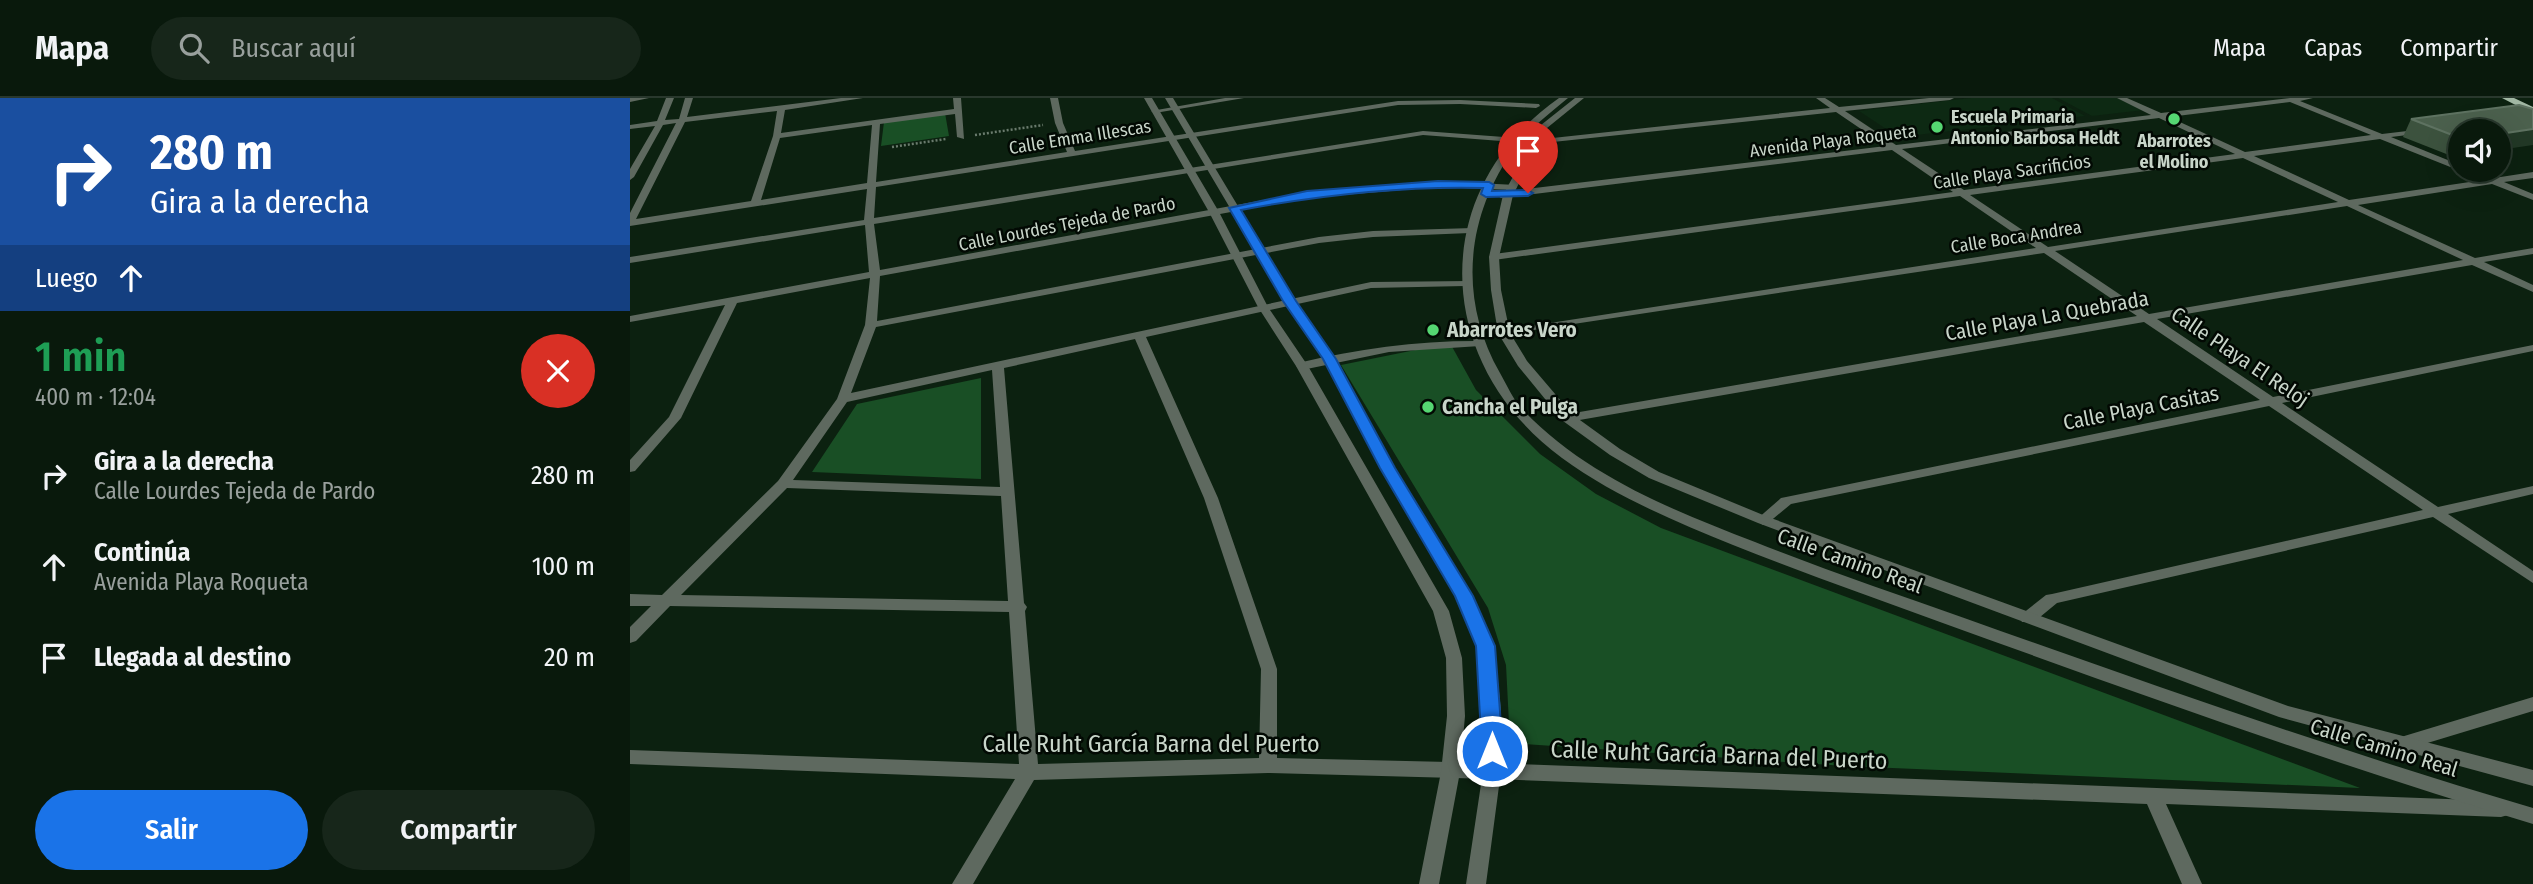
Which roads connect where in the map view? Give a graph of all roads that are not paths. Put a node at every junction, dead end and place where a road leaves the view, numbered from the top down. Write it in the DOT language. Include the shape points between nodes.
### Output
graph roads {
  1 [pos="645,98"];
  2 [pos="670,98"];
  3 [pos="689,98"];
  4 [pos="859,98"];
  5 [pos="957,98"];
  6 [pos="1054,98"];
  7 [pos="1240,98"];
  8 [pos="1564,98"];
  9 [pos="1580,98"];
  10 [pos="1820,98"];
  11 [pos="1950,98"];
  12 [pos="2121,98"];
  13 [pos="2309,98"];
  14 [pos="2287,99"];
  15 [pos="2509,99"];
  16 [pos="2533,99"];
  17 [pos="630,100"];
  18 [pos="1458,100"];
  19 [pos="1172,103"];
  20 [pos="1151,104"];
  21 [pos="1536,106"];
  22 [pos="782,108"];
  23 [pos="1838,110"];
  24 [pos="959,111"];
  25 [pos="2533,112"];
  26 [pos="2519,116"];
  27 [pos="2162,117"];
  28 [pos="682,120"];
  29 [pos="876,123"];
  30 [pos="660,124"];
  31 [pos="630,127"];
  32 [pos="2437,129"];
  33 [pos="777,135"];
  34 [pos="1192,135"];
  35 [pos="961,137"];
  36 [pos="2382,137"];
  37 [pos="1170,139"];
  38 [pos="1501,139"];
  39 [pos="1534,142"];
  40 [pos="1896,149"];
  41 [pos="1072,154"];
  42 [pos="2245,156"];
  43 [pos="2448,163"];
  44 [pos="658,167"];
  45 [pos="1211,169"];
  46 [pos="1189,173"];
  47 [pos="632,174"];
  48 [pos="2533,175"];
  49 [pos="2511,178"];
  50 [pos="2479,182"];
  51 [pos="2496,182"];
  52 [pos="872,186"];
  53 [pos="1488,190"];
  54 [pos="1511,191"];
  55 [pos="1962,195"];
  56 [pos="2533,197"];
  57 [pos="755,204"];
  58 [pos="2347,204"];
  59 [pos="1235,208"];
  60 [pos="1214,212"];
  61 [pos="630,222"];
  62 [pos="869,225"];
  63 [pos="1471,230"];
  64 [pos="1261,250"];
  65 [pos="2044,250"];
  66 [pos="2533,251"];
  67 [pos="1237,255"];
  68 [pos="1494,257"];
  69 [pos="630,260"];
  70 [pos="2472,261"];
  71 [pos="630,267"];
  72 [pos="875,275"];
  73 [pos="1465,283"];
  74 [pos="2533,289"];
  75 [pos="1290,301"];
  76 [pos="732,302"];
  77 [pos="1263,307"];
  78 [pos="2148,318"];
  79 [pos="630,319"];
  80 [pos="871,325"];
  81 [pos="1504,333"];
  82 [pos="1140,337"];
  83 [pos="1476,344"];
  84 [pos="2533,348"];
  85 [pos="1329,359"];
  86 [pos="1302,366"];
  87 [pos="999,367"];
  88 [pos="843,399"];
  89 [pos="2273,403"];
  90 [pos="1568,418"];
  91 [pos="630,468"];
  92 [pos="1388,468"];
  93 [pos="1363,475"];
  94 [pos="783,484"];
  95 [pos="2533,490"];
  96 [pos="1006,492"];
  97 [pos="2436,513"];
  98 [pos="1763,520"];
  99 [pos="2533,578"];
  100 [pos="630,600"];
  101 [pos="668,601"];
  102 [pos="1019,607"];
  103 [pos="2028,618"];
  104 [pos="630,637"];
  105 [pos="2533,704"];
  106 [pos="2401,744"];
  107 [pos="630,757"];
  108 [pos="1268,765"];
  109 [pos="1452,771"];
  110 [pos="1492,771"];
  111 [pos="1029,772"];
  112 [pos="2533,778"];
  113 [pos="2152,796"];
  114 [pos="2512,810"];
  115 [pos="2533,816"];
  116 [pos="962,884"];
  117 [pos="1429,884"];
  118 [pos="1476,884"];
  119 [pos="2192,884"];
  1 -- 17 [label="street"];
  2 -- 30 [label="street"];
  3 -- 28 [label="street"];
  4 -- 22 [label="street"];
  5 -- 24 [label="street"];
  6 -- 41 [label="street"];
  7 -- 19 [label="street"];
  8 -- 53 [label="street, Calle Camino Real" via="1513,142"];
  9 -- 39 [label="street, Calle Camino Real" via="1544,127"];
  10 -- 23 [label="street, Calle Playa El Reloj"];
  11 -- 23 [label="street"];
  12 -- 27 [label="street"];
  13 -- 14 [label="street, Avenida Playa Roqueta"];
  14 -- 27 [label="street, Avenida Playa Roqueta"];
  14 -- 36 [label="street"];
  15 -- 16 [label="main road"];
  15 -- 25 [label="main road"];
  18 -- 21 [label="street, Calle Emma Illescas"];
  18 -- 34 [label="street, Calle Emma Illescas" via="1398,103"];
  19 -- 20 [label="street"];
  19 -- 34 [label="street"];
  20 -- 37 [label="street"];
  22 -- 28 [label="street"];
  22 -- 33 [label="street"];
  23 -- 39 [label="street"];
  23 -- 40 [label="street, Calle Playa El Reloj"];
  24 -- 29 [label="street"];
  24 -- 35 [label="street"];
  25 -- 26 [label="street"];
  27 -- 40 [label="street, Avenida Playa Roqueta"];
  27 -- 42 [label="street"];
  28 -- 30 [label="street"];
  28 -- 44 [label="street"];
  29 -- 33 [label="street"];
  29 -- 52 [label="street"];
  30 -- 31 [label="street"];
  30 -- 47 [label="street"];
  32 -- 36 [label="street, Calle Playa Sacrificios"];
  33 -- 57 [label="street"];
  34 -- 37 [label="street, Calle Emma Illescas"];
  34 -- 45 [label="street"];
  36 -- 42 [label="street, Calle Playa Sacrificios"];
  36 -- 43 [label="street"];
  37 -- 41 [label="street, Calle Emma Illescas"];
  37 -- 46 [label="street"];
  38 -- 45 [label="street" via="1437,132 1342,146 1327,155"];
  39 -- 54 [label="street, Calle Camino Real"];
  40 -- 54 [label="street, Avenida Playa Roqueta"];
  40 -- 55 [label="street, Calle Playa El Reloj"];
  41 -- 52 [label="street, Calle Emma Illescas"];
  42 -- 55 [label="street, Calle Playa Sacrificios"];
  42 -- 58 [label="street"];
  44 -- 47 [label="street"];
  44 -- 61 [label="street"];
  45 -- 46 [label="street"];
  45 -- 59 [label="street"];
  46 -- 60 [label="street"];
  46 -- 62 [label="street"];
  48 -- 49 [label="street, Calle Boca Andrea"];
  50 -- 58 [label="street, Calle Boca Andrea"];
  51 -- 56 [label="street"];
  52 -- 57 [label="street, Calle Emma Illescas"];
  52 -- 62 [label="street"];
  53 -- 54 [label="street, Calle Lourdes Tejeda de Pardo"];
  53 -- 59 [label="street, Calle Lourdes Tejeda de Pardo" via="1438,184 1340,192"];
  53 -- 63 [label="street, Calle Camino Real"];
  54 -- 68 [label="street, Calle Camino Real"];
  55 -- 65 [label="street, Calle Playa El Reloj"];
  55 -- 68 [label="street, Calle Playa Sacrificios"];
  57 -- 61 [label="street, Calle Emma Illescas"];
  58 -- 65 [label="street, Calle Boca Andrea"];
  58 -- 70 [label="street"];
  59 -- 60 [label="street, Calle Lourdes Tejeda de Pardo"];
  59 -- 64 [label="street"];
  60 -- 67 [label="street"];
  60 -- 72 [label="street, Calle Lourdes Tejeda de Pardo"];
  62 -- 69 [label="street"];
  62 -- 71 [label="street"];
  62 -- 72 [label="street"];
  63 -- 64 [label="street" via="1373,234"];
  63 -- 73 [label="street, Calle Camino Real"];
  64 -- 67 [label="street"];
  64 -- 75 [label="street"];
  65 -- 78 [label="street, Calle Playa El Reloj"];
  65 -- 81 [label="street, Calle Boca Andrea"];
  66 -- 70 [label="street, Calle Playa La Quebrada"];
  67 -- 77 [label="street"];
  67 -- 80 [label="street"];
  68 -- 81 [label="street, Calle Camino Real"];
  70 -- 74 [label="street"];
  70 -- 78 [label="street, Calle Playa La Quebrada"];
  72 -- 76 [label="street, Calle Lourdes Tejeda de Pardo"];
  72 -- 80 [label="street"];
  73 -- 75 [label="street" via="1371,285"];
  73 -- 83 [label="street, Calle Camino Real"];
  75 -- 77 [label="street"];
  75 -- 85 [label="street"];
  76 -- 79 [label="street, Calle Lourdes Tejeda de Pardo"];
  76 -- 91 [label="street" via="675,418"];
  77 -- 82 [label="street"];
  77 -- 86 [label="street"];
  78 -- 89 [label="street, Calle Playa El Reloj"];
  78 -- 90 [label="street, Calle Playa La Quebrada"];
  80 -- 88 [label="street"];
  81 -- 90 [label="street, Calle Camino Real"];
  82 -- 87 [label="street"];
  82 -- 108 [label="street" via="1210,498 1269,669"];
  83 -- 85 [label="street" via="1418,343"];
  83 -- 114 [label="street, Calle Camino Real" via="1514,409 1545,438 1614,486 1665,512 1799,566 2313,749"];
  84 -- 89 [label="street, Calle Playa Casitas"];
  85 -- 86 [label="street"];
  85 -- 92 [label="street"];
  86 -- 93 [label="street"];
  87 -- 88 [label="street"];
  87 -- 96 [label="street"];
  88 -- 94 [label="street"];
  89 -- 97 [label="street, Calle Playa El Reloj"];
  89 -- 98 [label="street, Calle Playa Casitas" via="1786,501"];
  90 -- 98 [label="street, Calle Camino Real" via="1654,475"];
  92 -- 93 [label="street"];
  92 -- 110 [label="street" via="1464,596 1486,646"];
  93 -- 109 [label="street" via="1441,611 1454,656"];
  94 -- 96 [label="street"];
  94 -- 101 [label="street"];
  95 -- 97 [label="street"];
  96 -- 102 [label="street"];
  97 -- 99 [label="street, Calle Playa El Reloj"];
  97 -- 103 [label="street" via="2052,599"];
  98 -- 103 [label="street, Calle Camino Real"];
  100 -- 101 [label="street"];
  101 -- 102 [label="street"];
  101 -- 104 [label="street"];
  102 -- 111 [label="street"];
  103 -- 106 [label="street, Calle Camino Real" via="2285,712"];
  105 -- 106 [label="street"];
  106 -- 112 [label="street, Calle Camino Real"];
  107 -- 111 [label="street, Calle Ruht García Barna del Puerto"];
  108 -- 109 [label="street, Calle Ruht García Barna del Puerto"];
  108 -- 111 [label="street, Calle Ruht García Barna del Puerto"];
  109 -- 110 [label="street, Calle Ruht García Barna del Puerto"];
  109 -- 117 [label="street"];
  110 -- 113 [label="street, Calle Ruht García Barna del Puerto"];
  110 -- 118 [label="street"];
  111 -- 116 [label="street"];
  113 -- 114 [label="street, Calle Ruht García Barna del Puerto"];
  113 -- 119 [label="street"];
  114 -- 115 [label="street, Calle Camino Real"];
}
